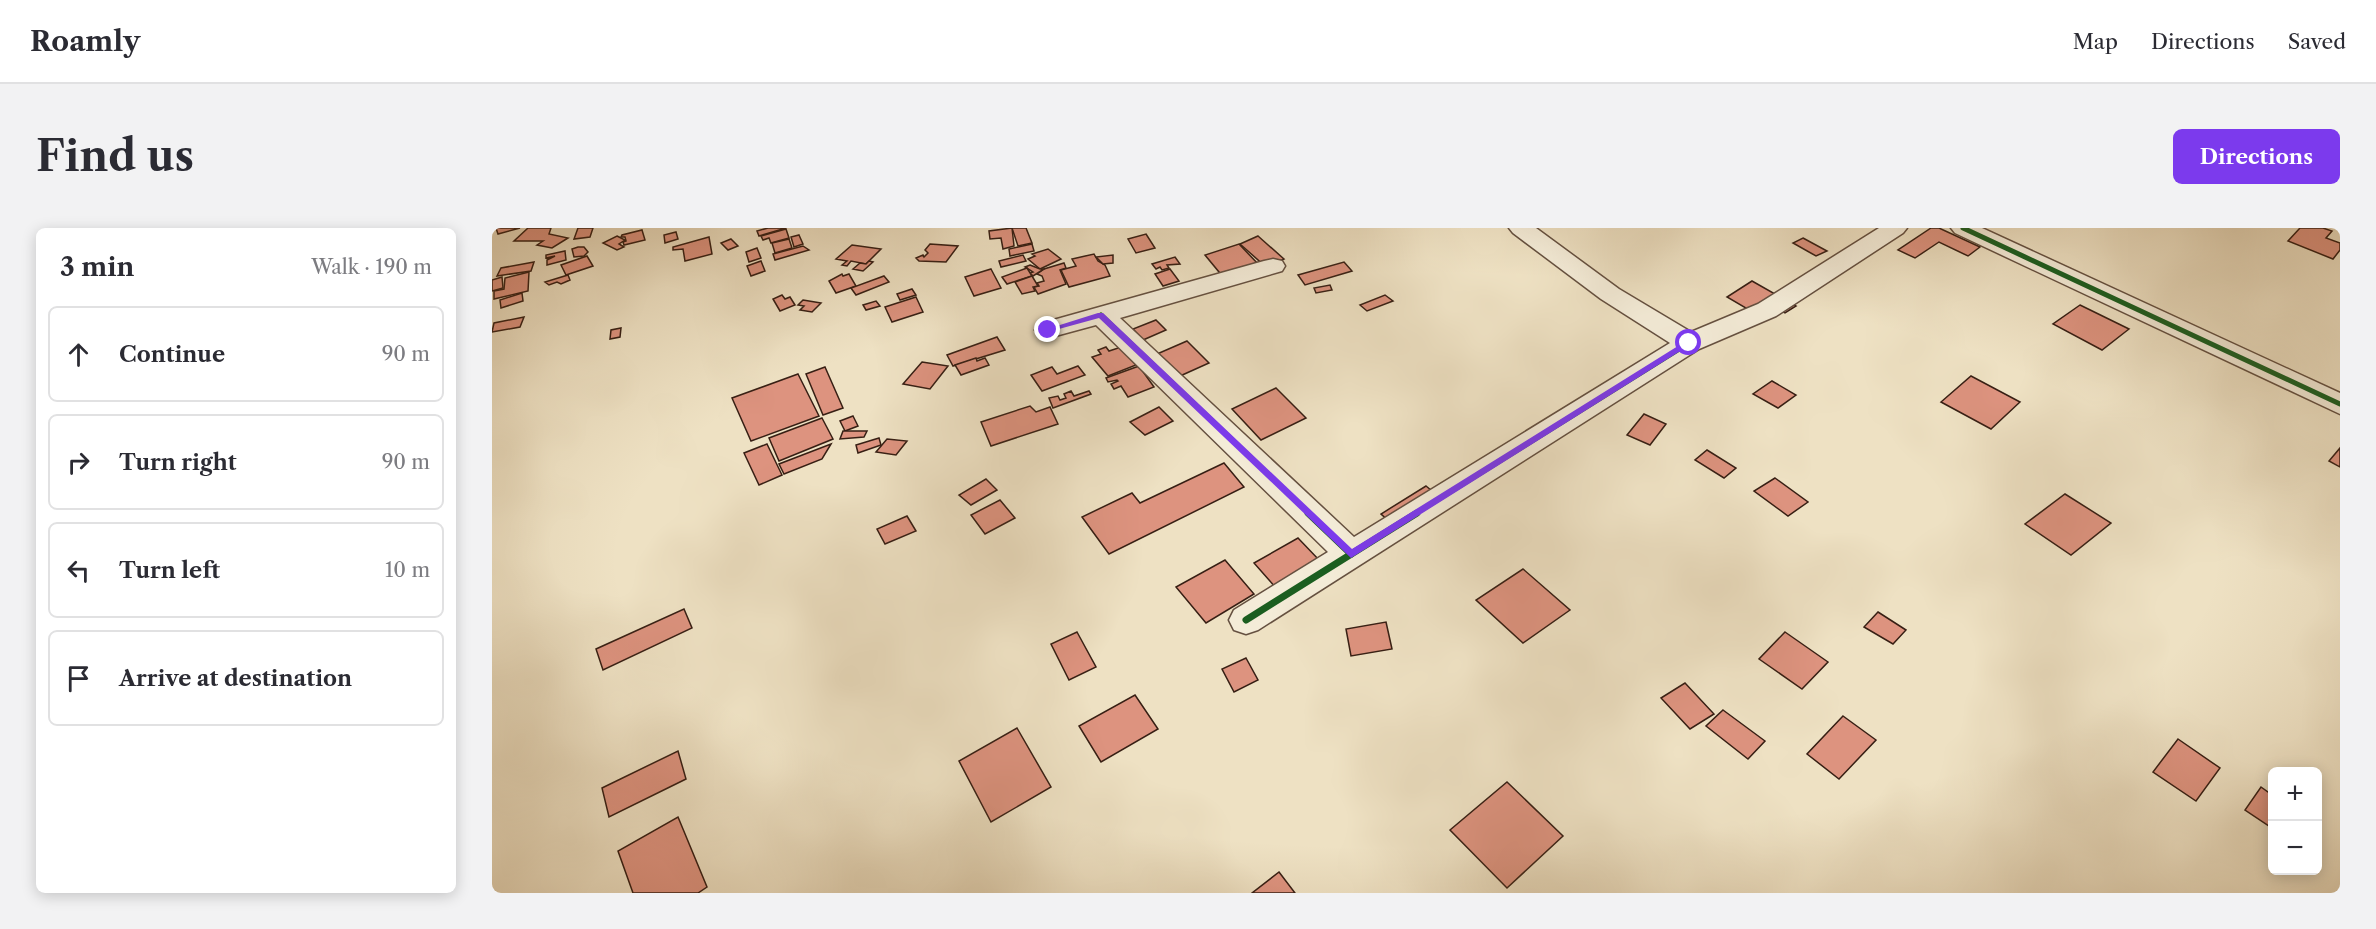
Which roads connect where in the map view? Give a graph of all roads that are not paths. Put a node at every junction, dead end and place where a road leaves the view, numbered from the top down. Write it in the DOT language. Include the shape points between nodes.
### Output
graph roads {
  1 [pos="1521,228"];
  2 [pos="1895,228"];
  3 [pos="1963,228"];
  4 [pos="1273,266"];
  5 [pos="1101,315"];
  6 [pos="1048,330"];
  7 [pos="1689,343"];
  8 [pos="2340,404"];
  9 [pos="1351,554"];
  10 [pos="1246,620"];
  1 -- 7 [label="street" via="1610,294"];
  2 -- 7 [label="street" via="1767,310"];
  3 -- 8 [label="street"];
  4 -- 5 [label="street"];
  5 -- 6 [label="street"];
  5 -- 9 [label="street"];
  7 -- 9 [label="street"];
  9 -- 10 [label="street"];
}
